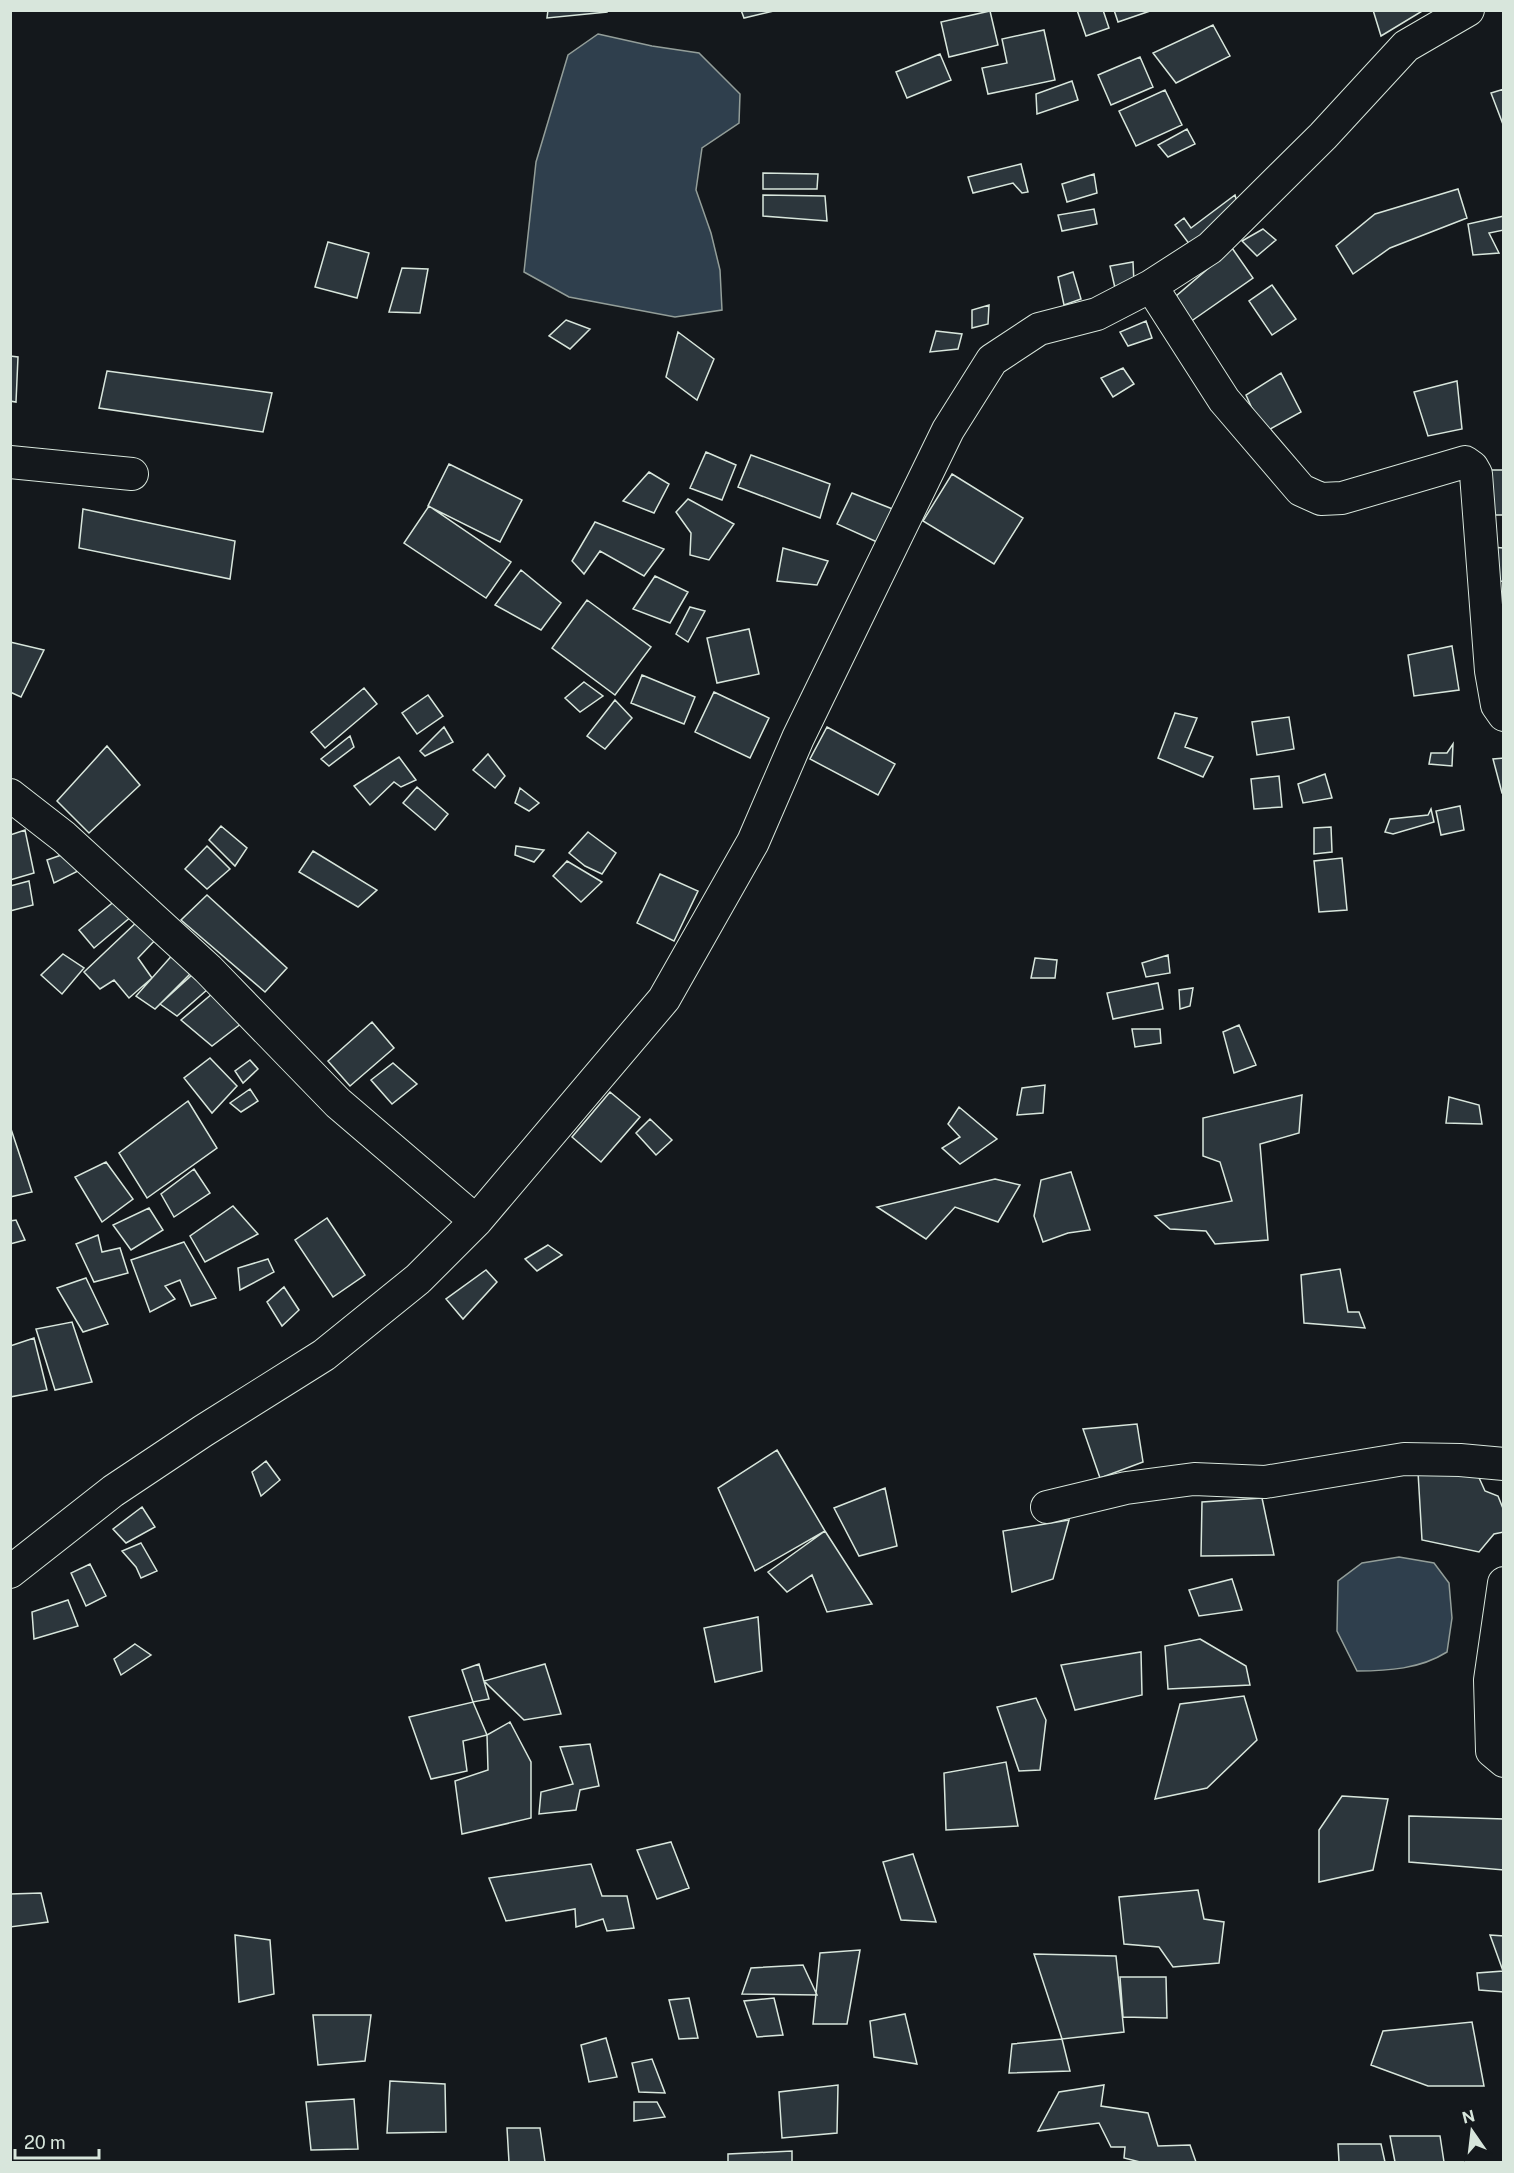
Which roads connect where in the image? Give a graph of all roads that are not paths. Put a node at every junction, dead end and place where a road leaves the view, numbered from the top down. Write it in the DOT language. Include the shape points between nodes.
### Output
graph roads {
  1 [pos="1468,10"];
  2 [pos="1151,286"];
  3 [pos="10,462"];
  4 [pos="132,474"];
  5 [pos="1503,716"];
  6 [pos="10,795"];
  7 [pos="476,1221"];
  8 [pos="1503,1464"];
  9 [pos="1047,1507"];
  10 [pos="10,1572"];
  11 [pos="1503,1583"];
  12 [pos="1503,1761"];
  1 -- 2 [label="street" via="1406,46 1323,136 1210,248"];
  2 -- 5 [label="street" via="1224,400 1301,490 1321,499 1342,498 1465,462 1472,467 1476,474 1491,671"];
  2 -- 7 [label="street" via="1097,314 1039,329 992,360 943,441 798,738 753,842 664,999"];
  3 -- 4 [label="street"];
  6 -- 7 [label="street" via="64,837 208,969 338,1103"];
  7 -- 10 [label="street" via="418,1279 324,1355 113,1491"];
  8 -- 9 [label="street" via="1404,1459 1265,1482 1194,1479 1126,1488"];
  11 -- 12 [label="street" via="1490,1680 1492,1751"];
}
